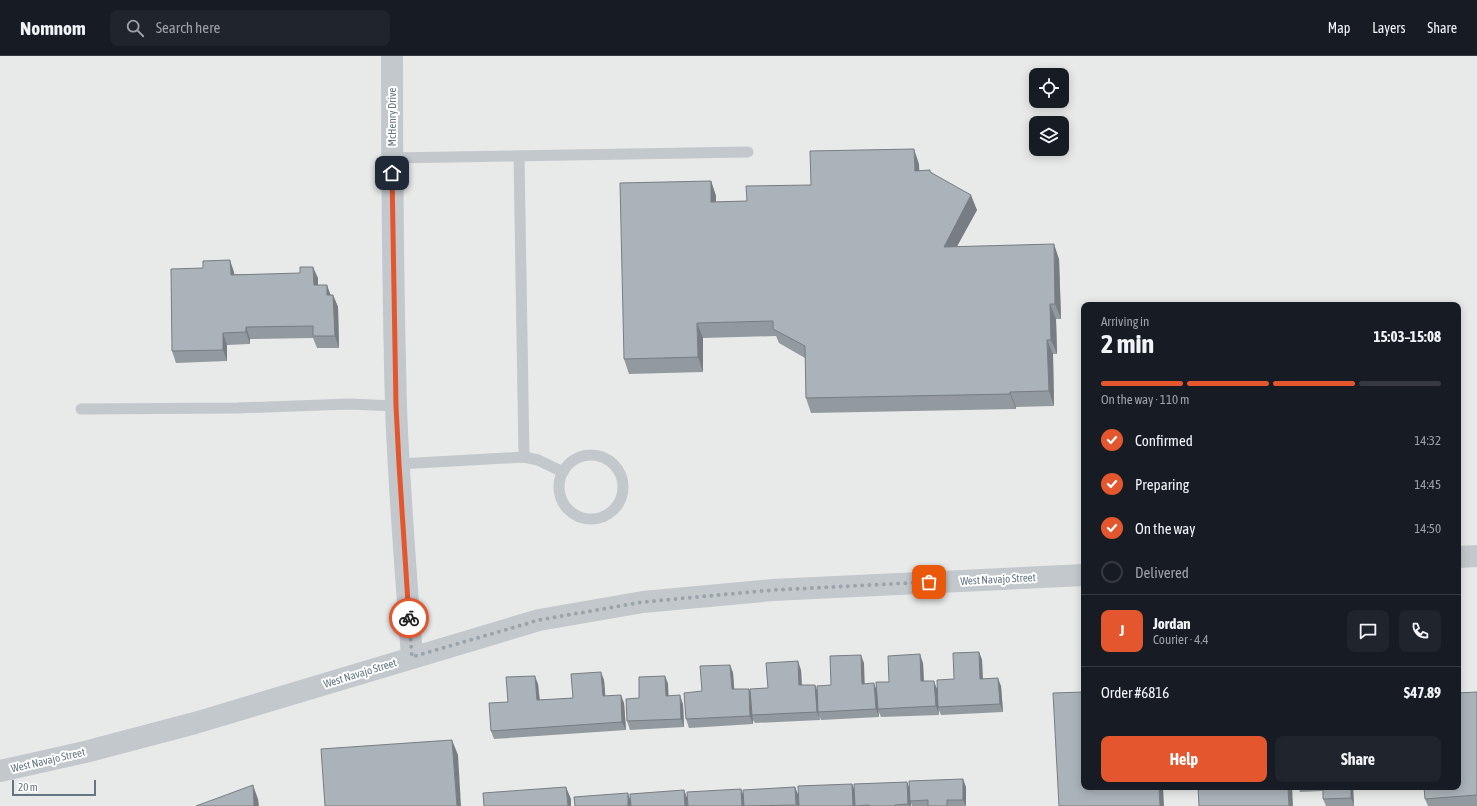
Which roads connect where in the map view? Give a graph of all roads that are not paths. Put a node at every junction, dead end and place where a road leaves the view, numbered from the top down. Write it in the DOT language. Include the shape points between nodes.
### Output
graph roads {
  1 [pos="392,56"];
  2 [pos="748,152"];
  3 [pos="519,156"];
  4 [pos="392,158"];
  5 [pos="396,406"];
  6 [pos="80,409"];
  7 [pos="524,457"];
  8 [pos="399,464"];
  9 [pos="563,472"];
  10 [pos="1477,556"];
  11 [pos="1461,557"];
  12 [pos="1081,574"];
  13 [pos="412,657"];
  14 [pos="0,771"];
  1 -- 4 [label="street, McHenry Drive"];
  2 -- 3 [label="lane"];
  3 -- 4 [label="lane"];
  3 -- 7 [label="lane"];
  4 -- 5 [label="street, McHenry Drive"];
  5 -- 6 [label="lane" via="349,404"];
  5 -- 8 [label="street, McHenry Drive"];
  7 -- 8 [label="lane"];
  7 -- 9 [label="lane" via="538,460"];
  8 -- 13 [label="street, McHenry Drive"];
  9 -- 9 [label="lane" via="570,463 583,456 597,456 610,461 620,472 624,486 621,500 612,512 600,518 586,519 572,513 563,502 559,489"];
  10 -- 11 [label="street"];
  12 -- 13 [label="street, West Navajo Street" via="773,590 643,602 539,620"];
  13 -- 14 [label="street, West Navajo Street" via="195,723"];
}
